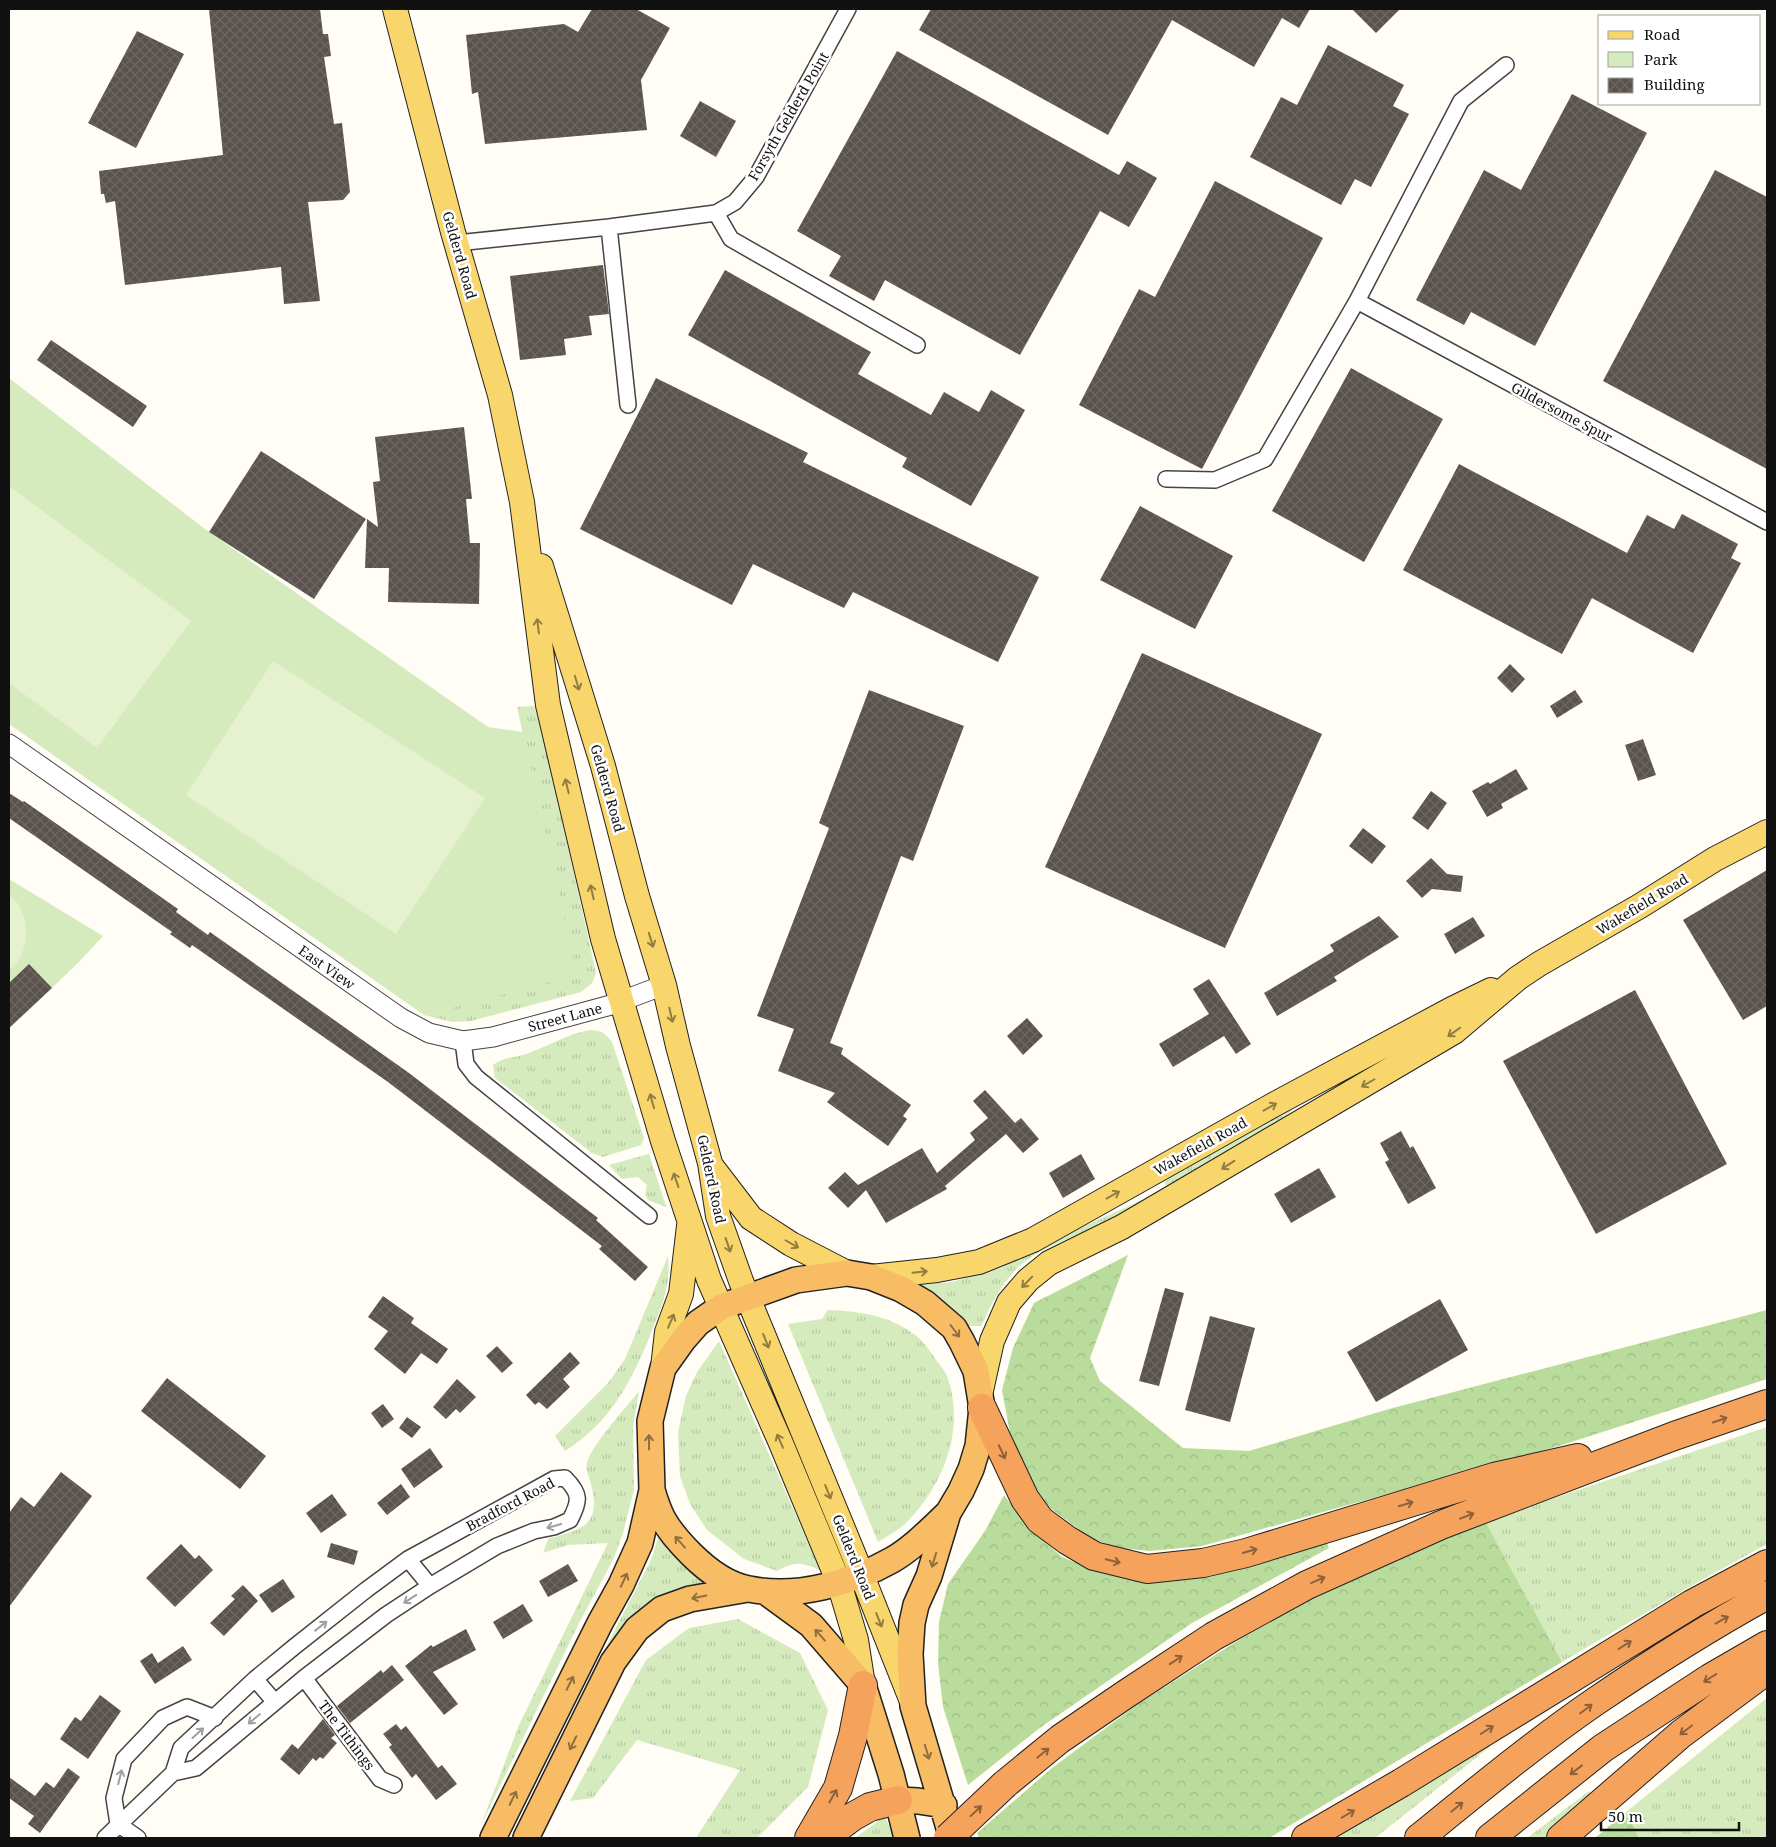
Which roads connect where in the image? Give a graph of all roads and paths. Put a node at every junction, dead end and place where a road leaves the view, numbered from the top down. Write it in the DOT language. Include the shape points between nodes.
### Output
graph roads {
  1 [pos="395,9"];
  2 [pos="848,9"];
  3 [pos="1506,65"];
  4 [pos="716,213"];
  5 [pos="609,227"];
  6 [pos="457,243"];
  7 [pos="1357,301"];
  8 [pos="917,345"];
  9 [pos="628,405"];
  10 [pos="1166,479"];
  11 [pos="522,502"];
  12 [pos="1767,522"];
  13 [pos="9,744"];
  14 [pos="1767,832"];
  15 [pos="1518,978"];
  16 [pos="664,985"];
  17 [pos="621,1002"];
  18 [pos="1398,1038"];
  19 [pos="463,1041"];
  20 [pos="1410,1058"];
  21 [pos="710,1163"];
  22 [pos="649,1216"];
  23 [pos="690,1220"];
  24 [pos="859,1275"];
  25 [pos="748,1296"];
  26 [pos="722,1307"];
  27 [pos="663,1368"];
  28 [pos="981,1402"];
  29 [pos="1767,1404"];
  30 [pos="1674,1436"];
  31 [pos="652,1490"];
  32 [pos="948,1513"];
  33 [pos="408,1559"];
  34 [pos="1767,1564"];
  35 [pos="850,1579"];
  36 [pos="430,1586"];
  37 [pos="757,1590"];
  38 [pos="1767,1595"];
  39 [pos="1767,1645"];
  40 [pos="1767,1670"];
  41 [pos="304,1678"];
  42 [pos="255,1679"];
  43 [pos="863,1685"];
  44 [pos="274,1701"];
  45 [pos="913,1706"];
  46 [pos="215,1718"];
  47 [pos="173,1773"];
  48 [pos="394,1785"];
  49 [pos="898,1800"];
  50 [pos="944,1805"];
  51 [pos="118,1824"];
  52 [pos="105,1838"];
  53 [pos="138,1838"];
  54 [pos="493,1838"];
  55 [pos="526,1838"];
  56 [pos="809,1838"];
  57 [pos="824,1838"];
  58 [pos="907,1838"];
  59 [pos="948,1838"];
  60 [pos="952,1838"];
  61 [pos="1306,1838"];
  62 [pos="1419,1838"];
  63 [pos="1490,1838"];
  64 [pos="1561,1838"];
  1 -- 6 [label="main road, Gelderd Road"];
  2 -- 4 [label="street, Forsyth Gelderd Point" via="756,177 735,202"];
  3 -- 7 [label="street" via="1461,101"];
  4 -- 5 [label="street, Forsyth Gelderd Point"];
  4 -- 8 [label="street" via="732,240"];
  5 -- 6 [label="street, Forsyth Gelderd Point"];
  5 -- 9 [label="street"];
  6 -- 11 [label="main road, Gelderd Road" via="500,395"];
  7 -- 10 [label="street" via="1265,459 1215,480"];
  7 -- 12 [label="street, Gildersome Spur"];
  11 -- 16 [label="main road, Gelderd Road, one-way" via="603,766"];
  17 -- 11 [label="main road, Gelderd Road, one-way" via="603,940 548,705"];
  13 -- 19 [label="street, East View" via="400,1018 429,1034"];
  14 -- 15 [label="main road, Wakefield Road" via="1715,859"];
  15 -- 18 [label="main road, Wakefield Road"];
  15 -- 20 [label="main road, Wakefield Road, one-way" via="1454,1032"];
  16 -- 17 [label="street, Street Lane"];
  16 -- 21 [label="main road, Gelderd Road, one-way"];
  17 -- 19 [label="street, Street Lane" via="493,1037"];
  23 -- 17 [label="main road, Gelderd Road, one-way"];
  18 -- 20 [label="main road"];
  24 -- 18 [label="main road, Wakefield Road, one-way" via="937,1270 979,1262 1033,1240"];
  19 -- 22 [label="street" via="466,1064 476,1077 630,1194"];
  20 -- 28 [label="main road, Wakefield Road, one-way" via="1122,1227 1049,1262 1009,1302 992,1341"];
  21 -- 24 [label="main road, one-way" via="751,1218 791,1244"];
  21 -- 25 [label="main road, Gelderd Road, one-way" via="718,1216"];
  23 -- 26 [label="main road, Gelderd Road" via="709,1280"];
  27 -- 23 [label="main road, one-way" via="667,1332 681,1294"];
  24 -- 25 [label="highway" via="796,1280"];
  24 -- 28 [label="highway, one-way" via="901,1289 954,1328 976,1371"];
  25 -- 26 [label="highway"];
  25 -- 35 [label="main road, Gelderd Road, one-way"];
  26 -- 27 [label="highway" via="698,1323"];
  35 -- 26 [label="main road, Gelderd Road, one-way" via="780,1441"];
  31 -- 27 [label="highway, one-way" via="650,1421"];
  28 -- 30 [label="highway, one-way" via="1024,1499 1040,1520 1094,1556 1147,1569 1203,1563 1246,1553 1494,1477"];
  28 -- 32 [label="highway" via="978,1446 972,1469"];
  30 -- 29 [label="highway, one-way"];
  59 -- 30 [label="highway, one-way, bridge" via="1005,1784 1060,1739 1214,1636 1307,1585 1441,1526"];
  37 -- 31 [label="highway, one-way" via="717,1576 698,1561 662,1519"];
  54 -- 31 [label="highway, one-way" via="621,1585 640,1543"];
  32 -- 35 [label="highway" via="894,1559"];
  32 -- 45 [label="highway, one-way" via="912,1623"];
  33 -- 36 [label="street"];
  33 -- 36 [label="street, Bradford Road, one-way" via="554,1479 565,1478 575,1488 578,1505 570,1520 534,1530 497,1546"];
  42 -- 33 [label="street, Bradford Road, one-way"];
  61 -- 34 [label="highway, one-way" via="1692,1604"];
  35 -- 37 [label="highway" via="803,1590"];
  35 -- 43 [label="main road, Gelderd Road"];
  35 -- 45 [label="main road, Gelderd Road, one-way"];
  36 -- 41 [label="street, Bradford Road, one-way" via="386,1615"];
  43 -- 37 [label="highway, Gelderd Road, one-way" via="810,1625"];
  37 -- 55 [label="highway, one-way" via="690,1599 662,1609 637,1629 613,1662"];
  62 -- 38 [label="highway, one-way" via="1595,1702 1706,1629"];
  39 -- 63 [label="highway, one-way" via="1603,1748"];
  40 -- 64 [label="highway, one-way" via="1681,1734"];
  41 -- 44 [label="street, Bradford Road"];
  41 -- 48 [label="street, The Tithings" via="380,1779"];
  42 -- 44 [label="street"];
  42 -- 46 [label="street, Bradford Road"];
  43 -- 49 [label="highway, Gelderd Road"];
  56 -- 43 [label="highway, one-way" via="838,1788"];
  44 -- 47 [label="street, Bradford Road, one-way" via="196,1768"];
  45 -- 50 [label="highway, Gelderd Road, one-way"];
  47 -- 46 [label="street, Bradford Road, one-way" via="181,1748"];
  51 -- 46 [label="street, one-way" via="114,1798 124,1759 163,1718 179,1710 187,1707"];
  47 -- 51 [label="street"];
  49 -- 50 [label="highway"];
  49 -- 57 [label="highway" via="870,1807"];
  49 -- 58 [label="highway, Gelderd Road"];
  50 -- 60 [label="highway, Gelderd Road"];
  51 -- 52 [label="street"];
  51 -- 53 [label="street"];
}
